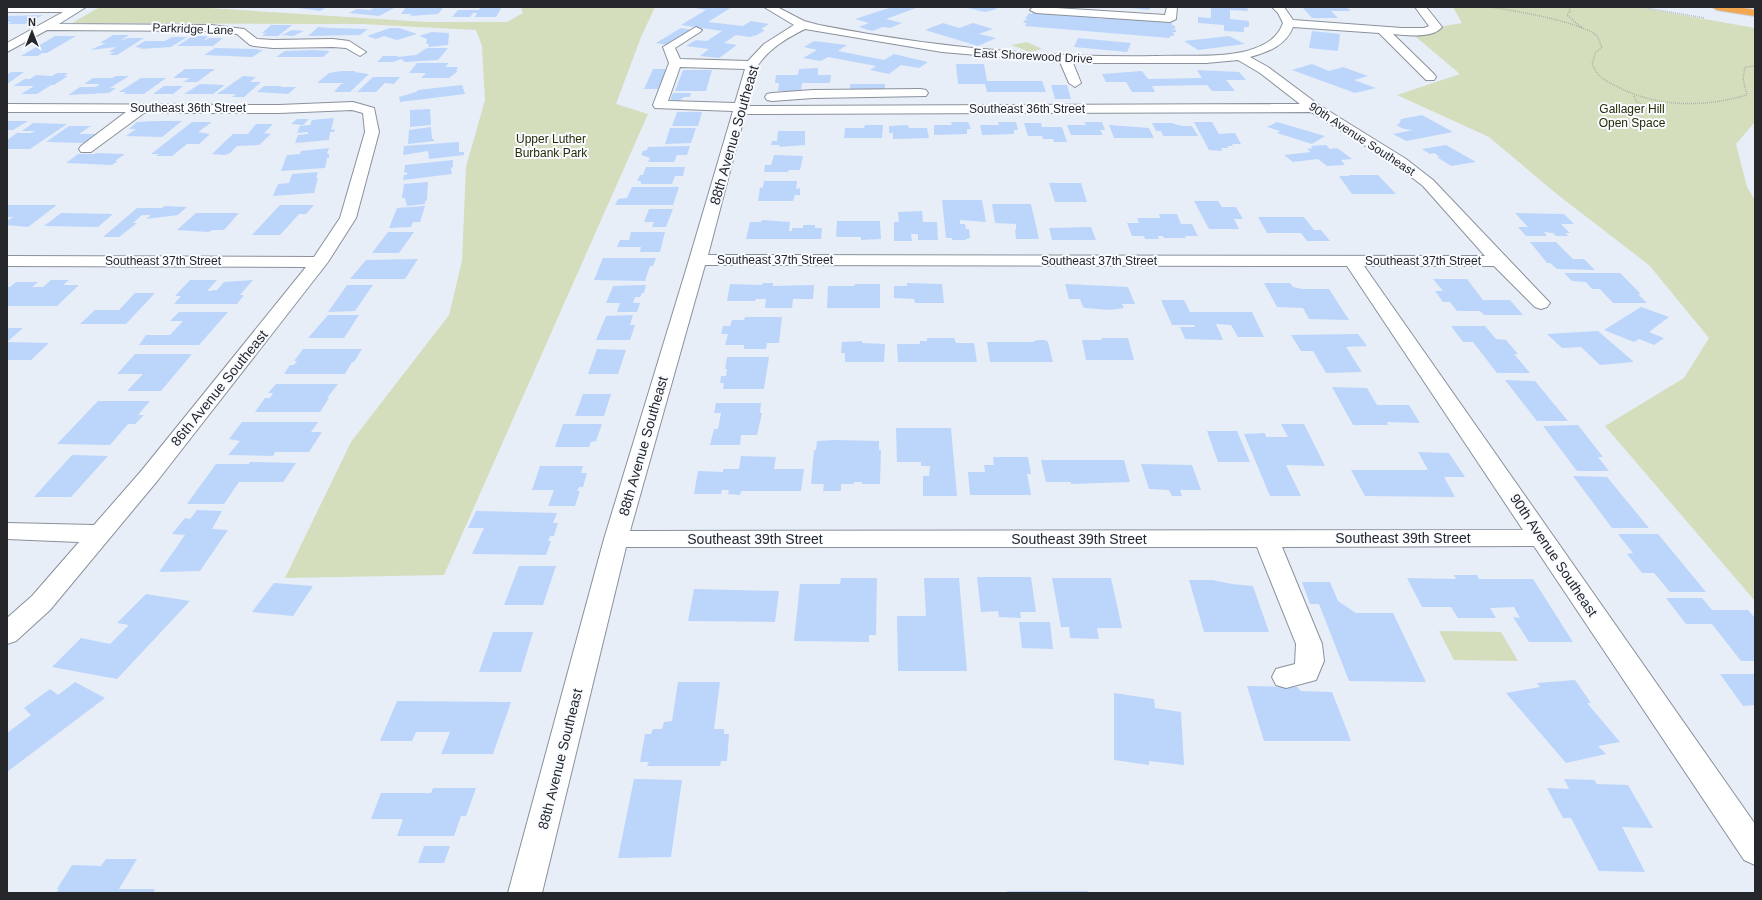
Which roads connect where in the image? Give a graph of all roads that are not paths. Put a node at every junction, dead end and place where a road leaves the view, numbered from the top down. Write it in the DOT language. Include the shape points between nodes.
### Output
graph roads {
  1 [pos="769,7"];
  2 [pos="1172,7"];
  3 [pos="1277,7"];
  4 [pos="1420,7"];
  5 [pos="1717,7"];
  6 [pos="79,8"];
  7 [pos="7,9"];
  8 [pos="1036,10"];
  9 [pos="1755,13"];
  10 [pos="1289,23"];
  11 [pos="803,25"];
  12 [pos="45,27"];
  13 [pos="1382,29"];
  14 [pos="696,30"];
  15 [pos="7,48"];
  16 [pos="360,52"];
  17 [pos="1240,56"];
  18 [pos="1065,59"];
  19 [pos="675,63"];
  20 [pos="752,65"];
  21 [pos="1430,77"];
  22 [pos="1075,83"];
  23 [pos="921,93"];
  24 [pos="741,106"];
  25 [pos="7,108"];
  26 [pos="141,108"];
  27 [pos="1314,108"];
  28 [pos="369,111"];
  29 [pos="86,149"];
  30 [pos="698,260"];
  31 [pos="7,261"];
  32 [pos="1352,261"];
  33 [pos="319,262"];
  34 [pos="1500,262"];
  35 [pos="1541,303"];
  36 [pos="7,531"];
  37 [pos="100,534"];
  38 [pos="1266,538"];
  39 [pos="1542,538"];
  40 [pos="616,539"];
  41 [pos="7,634"];
  42 [pos="1286,677"];
  43 [pos="1755,850"];
  44 [pos="525,893"];
  1 -- 11 [label="street, East Shorewood Drive"];
  2 -- 8 [label="street" via="1170,20"];
  3 -- 10 [label="street" via="1283,11"];
  4 -- 13 [label="street" via="1436,27 1426,31"];
  5 -- 9 [label="highway"];
  6 -- 7 [label="street"];
  6 -- 12 [label="street"];
  10 -- 13 [label="street"];
  10 -- 17 [label="street, East Shorewood Drive" via="1285,36 1278,41"];
  11 -- 18 [label="street, East Shorewood Drive" via="915,46"];
  11 -- 20 [label="street, 88th Avenue Southeast" via="773,41 758,55"];
  12 -- 15 [label="street"];
  12 -- 16 [label="street, Parkridge Lane" via="240,30 254,42 333,43 349,45"];
  13 -- 21 [label="street"];
  14 -- 19 [label="street" via="669,47"];
  17 -- 18 [label="street, East Shorewood Drive" via="1144,60"];
  17 -- 27 [label="street, 90th Avenue Southeast" via="1264,70"];
  18 -- 22 [label="street"];
  19 -- 20 [label="street"];
  19 -- 24 [label="street, Southeast 36th Street" via="660,105"];
  20 -- 24 [label="street, 88th Avenue Southeast"];
  23 -- 24 [label="street" via="813,94"];
  24 -- 27 [label="street, Southeast 36th Street"];
  24 -- 30 [label="street, 88th Avenue Southeast"];
  25 -- 26 [label="street, Southeast 36th Street"];
  26 -- 28 [label="street, Southeast 36th Street" via="353,106"];
  26 -- 29 [label="street"];
  27 -- 34 [label="street, 90th Avenue Southeast" via="1401,162 1428,183"];
  28 -- 33 [label="street, 86th Avenue Southeast" via="372,132 348,218"];
  30 -- 32 [label="street, Southeast 37th Street"];
  30 -- 40 [label="street, 88th Avenue Southeast"];
  31 -- 33 [label="street, Southeast 37th Street"];
  32 -- 34 [label="street, Southeast 37th Street"];
  32 -- 39 [label="street, 90th Avenue Southeast"];
  33 -- 37 [label="street, 86th Avenue Southeast"];
  34 -- 35 [label="street, 90th Avenue Southeast"];
  36 -- 37 [label="street"];
  37 -- 41 [label="street, 86th Avenue Southeast" via="41,602"];
  38 -- 39 [label="street, Southeast 39th Street"];
  38 -- 40 [label="street, Southeast 39th Street"];
  38 -- 42 [label="street" via="1309,644 1310,661 1306,672"];
  39 -- 43 [label="street, 90th Avenue Southeast"];
  40 -- 44 [label="street, 88th Avenue Southeast"];
}
